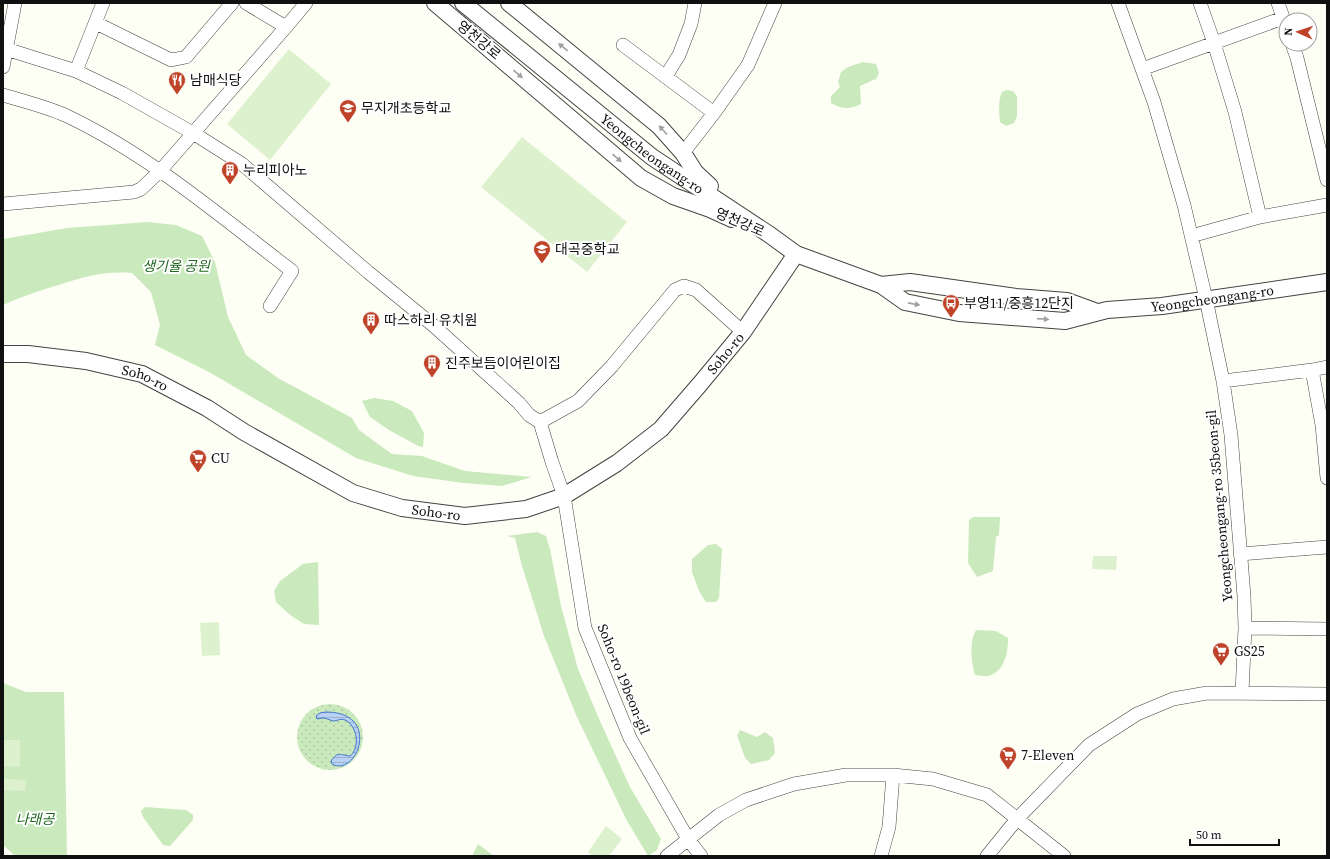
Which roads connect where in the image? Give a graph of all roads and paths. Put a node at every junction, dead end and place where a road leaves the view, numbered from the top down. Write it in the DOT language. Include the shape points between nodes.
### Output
graph roads {
  1 [pos="15,3"];
  2 [pos="103,3"];
  3 [pos="232,3"];
  4 [pos="246,3"];
  5 [pos="306,3"];
  6 [pos="435,3"];
  7 [pos="463,3"];
  8 [pos="509,3"];
  9 [pos="696,3"];
  10 [pos="775,3"];
  11 [pos="1118,3"];
  12 [pos="1200,3"];
  13 [pos="96,23"];
  14 [pos="1278,24"];
  15 [pos="286,27"];
  16 [pos="1214,43"];
  17 [pos="623,44"];
  18 [pos="5,49"];
  19 [pos="1295,52"];
  20 [pos="3,67"];
  21 [pos="1142,69"];
  22 [pos="76,71"];
  23 [pos="666,76"];
  24 [pos="3,95"];
  25 [pos="714,113"];
  26 [pos="193,133"];
  27 [pos="683,153"];
  28 [pos="160,170"];
  29 [pos="1327,180"];
  30 [pos="3,204"];
  31 [pos="1327,205"];
  32 [pos="1260,217"];
  33 [pos="770,235"];
  34 [pos="1191,236"];
  35 [pos="796,254"];
  36 [pos="1327,282"];
  37 [pos="881,285"];
  38 [pos="1206,299"];
  39 [pos="270,306"];
  40 [pos="1097,312"];
  41 [pos="743,332"];
  42 [pos="3,354"];
  43 [pos="1327,367"];
  44 [pos="1312,370"];
  45 [pos="1223,381"];
  46 [pos="540,422"];
  47 [pos="1324,425"];
  48 [pos="1327,478"];
  49 [pos="564,496"];
  50 [pos="1327,547"];
  51 [pos="1240,554"];
  52 [pos="1245,628"];
  53 [pos="1327,629"];
  54 [pos="1242,692"];
  55 [pos="1327,694"];
  56 [pos="893,774"];
  57 [pos="1018,819"];
  58 [pos="688,839"];
  59 [pos="667,856"];
  60 [pos="701,856"];
  61 [pos="881,856"];
  62 [pos="987,856"];
  63 [pos="1064,856"];
  1 -- 18 [label="street"];
  2 -- 13 [label="street"];
  3 -- 13 [label="street" via="186,58 171,60"];
  4 -- 15 [label="street"];
  5 -- 15 [label="street"];
  6 -- 33 [label="street, 영천강로, one-way" via="640,178 672,196"];
  7 -- 33 [label="street, Yeongcheongang-ro" via="652,156"];
  27 -- 8 [label="street, 영천강로, one-way" via="659,126"];
  9 -- 23 [label="street" via="692,24 679,55"];
  10 -- 25 [label="street" via="748,65"];
  11 -- 21 [label="street, Yeongcheongang-ro 35beon-gil"];
  12 -- 16 [label="street"];
  13 -- 22 [label="street"];
  14 -- 16 [label="street"];
  15 -- 26 [label="street"];
  16 -- 21 [label="street"];
  16 -- 32 [label="street" via="1235,112"];
  17 -- 23 [label="street"];
  18 -- 20 [label="street"];
  18 -- 22 [label="street"];
  19 -- 29 [label="street"];
  21 -- 34 [label="street, Yeongcheongang-ro 35beon-gil" via="1154,102"];
  22 -- 26 [label="street" via="122,93"];
  23 -- 25 [label="street"];
  24 -- 28 [label="street" via="65,115 119,143"];
  25 -- 27 [label="street"];
  26 -- 28 [label="street"];
  26 -- 46 [label="street" via="242,164 434,326 519,402 529,416"];
  27 -- 33 [label="street, 영천강로" via="695,172 715,191"];
  28 -- 30 [label="street" via="142,189 134,192"];
  28 -- 39 [label="street" via="292,271"];
  31 -- 32 [label="street"];
  32 -- 34 [label="street"];
  33 -- 35 [label="street, Yeongcheongang-ro"];
  34 -- 38 [label="street, Yeongcheongang-ro 35beon-gil"];
  35 -- 37 [label="street, Yeongcheongang-ro"];
  35 -- 41 [label="street, Soho-ro"];
  36 -- 38 [label="street, Yeongcheongang-ro"];
  37 -- 40 [label="street, Yeongcheongang-ro" via="910,282 1016,297 1067,301"];
  37 -- 40 [label="street, Yeongcheongang-ro, one-way" via="905,302 959,313 1065,321"];
  38 -- 40 [label="street, Yeongcheongang-ro"];
  38 -- 45 [label="street, Yeongcheongang-ro 35beon-gil"];
  41 -- 46 [label="street" via="696,290 684,286 675,290 612,366 578,401"];
  41 -- 49 [label="street, Soho-ro" via="661,429 618,463"];
  42 -- 49 [label="street, Soho-ro" via="28,354 86,361 142,374 207,408 244,432 353,493 402,508 465,516 526,510"];
  43 -- 44 [label="street"];
  44 -- 45 [label="street"];
  44 -- 47 [label="street"];
  45 -- 51 [label="street, Yeongcheongang-ro 35beon-gil" via="1231,435"];
  46 -- 49 [label="street, Soho-ro 19beon-gil"];
  47 -- 48 [label="street"];
  49 -- 58 [label="street, Soho-ro 19beon-gil" via="585,628 630,738"];
  50 -- 51 [label="street"];
  51 -- 52 [label="street, Yeongcheongang-ro 35beon-gil"];
  52 -- 53 [label="street"];
  52 -- 54 [label="street, Yeongcheongang-ro 35beon-gil"];
  54 -- 55 [label="street"];
  54 -- 57 [label="street" via="1208,693 1173,699 1137,714 1089,745"];
  56 -- 57 [label="street" via="933,779 987,796"];
  56 -- 58 [label="street" via="846,774 794,784 740,804 719,815"];
  56 -- 61 [label="street" via="889,828"];
  57 -- 62 [label="street"];
  57 -- 63 [label="street"];
  58 -- 59 [label="street"];
  58 -- 60 [label="street, Soho-ro 19beon-gil"];
}
